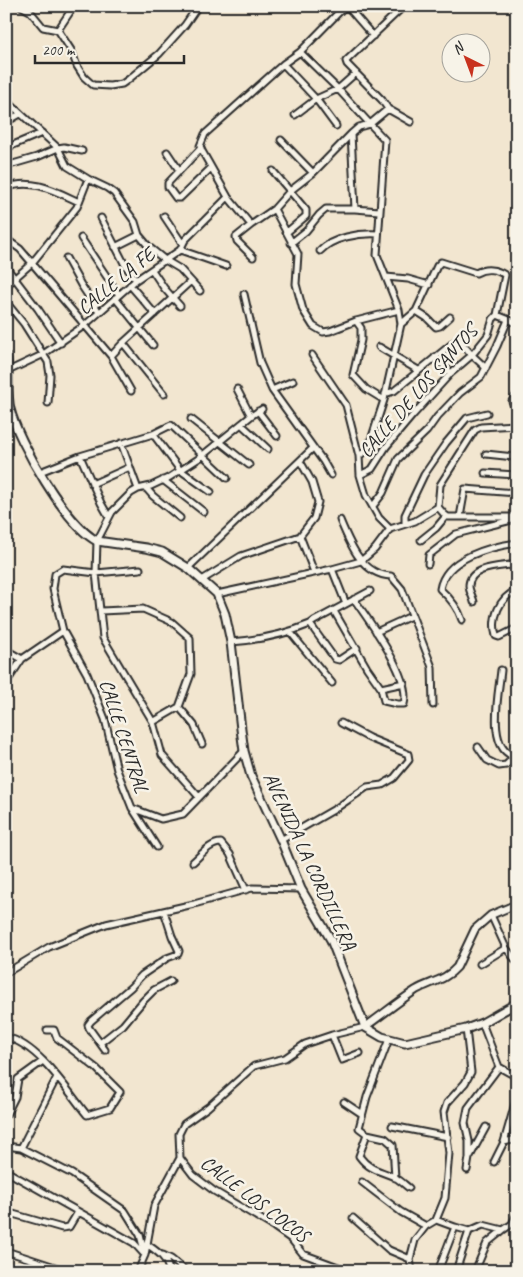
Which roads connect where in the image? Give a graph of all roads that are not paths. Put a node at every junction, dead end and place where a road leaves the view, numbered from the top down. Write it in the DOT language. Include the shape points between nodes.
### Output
graph roads {
  1 [pos="21,6"];
  2 [pos="74,6"];
  3 [pos="198,6"];
  4 [pos="346,6"];
  5 [pos="404,6"];
  6 [pos="31,9"];
  7 [pos="58,30"];
  8 [pos="373,36"];
  9 [pos="300,52"];
  10 [pos="283,64"];
  11 [pos="356,73"];
  12 [pos="338,89"];
  13 [pos="316,99"];
  14 [pos="7,101"];
  15 [pos="388,110"];
  16 [pos="20,114"];
  17 [pos="295,115"];
  18 [pos="6,122"];
  19 [pos="412,122"];
  20 [pos="370,124"];
  21 [pos="336,126"];
  22 [pos="42,133"];
  23 [pos="351,134"];
  24 [pos="281,140"];
  25 [pos="6,148"];
  26 [pos="58,148"];
  27 [pos="201,148"];
  28 [pos="82,151"];
  29 [pos="167,152"];
  30 [pos="6,166"];
  31 [pos="212,168"];
  32 [pos="179,170"];
  33 [pos="273,171"];
  34 [pos="313,173"];
  35 [pos="88,179"];
  36 [pos="6,188"];
  37 [pos="290,192"];
  38 [pos="228,197"];
  39 [pos="79,202"];
  40 [pos="274,209"];
  41 [pos="354,209"];
  42 [pos="379,211"];
  43 [pos="164,216"];
  44 [pos="101,218"];
  45 [pos="251,225"];
  46 [pos="287,232"];
  47 [pos="378,234"];
  48 [pos="139,235"];
  49 [pos="81,238"];
  50 [pos="6,239"];
  51 [pos="182,243"];
  52 [pos="291,243"];
  53 [pos="116,247"];
  54 [pos="180,250"];
  55 [pos="320,251"];
  56 [pos="253,257"];
  57 [pos="66,258"];
  58 [pos="165,260"];
  59 [pos="32,263"];
  60 [pos="226,266"];
  61 [pos="6,267"];
  62 [pos="152,270"];
  63 [pos="386,277"];
  64 [pos="14,280"];
  65 [pos="136,280"];
  66 [pos="191,281"];
  67 [pos="130,285"];
  68 [pos="429,285"];
  69 [pos="6,286"];
  70 [pos="200,291"];
  71 [pos="244,294"];
  72 [pos="117,297"];
  73 [pos="172,298"];
  74 [pos="6,302"];
  75 [pos="180,306"];
  76 [pos="399,310"];
  77 [pos="416,311"];
  78 [pos="99,312"];
  79 [pos="155,314"];
  80 [pos="497,315"];
  81 [pos="450,317"];
  82 [pos="508,320"];
  83 [pos="356,321"];
  84 [pos="517,323"];
  85 [pos="401,324"];
  86 [pos="84,325"];
  87 [pos="139,329"];
  88 [pos="61,343"];
  89 [pos="122,344"];
  90 [pos="153,345"];
  91 [pos="379,348"];
  92 [pos="42,355"];
  93 [pos="312,355"];
  94 [pos="394,355"];
  95 [pos="472,355"];
  96 [pos="6,356"];
  97 [pos="111,356"];
  98 [pos="435,357"];
  99 [pos="486,368"];
  100 [pos="418,370"];
  101 [pos="8,371"];
  102 [pos="451,373"];
  103 [pos="293,381"];
  104 [pos="237,389"];
  105 [pos="272,390"];
  106 [pos="131,391"];
  107 [pos="164,394"];
  108 [pos="385,394"];
  109 [pos="517,394"];
  110 [pos="384,400"];
  111 [pos="48,403"];
  112 [pos="487,413"];
  113 [pos="517,415"];
  114 [pos="251,416"];
  115 [pos="191,419"];
  116 [pos="241,424"];
  117 [pos="517,425"];
  118 [pos="153,434"];
  119 [pos="277,436"];
  120 [pos="220,441"];
  121 [pos="121,443"];
  122 [pos="313,448"];
  123 [pos="268,449"];
  124 [pos="517,452"];
  125 [pos="486,454"];
  126 [pos="80,456"];
  127 [pos="202,456"];
  128 [pos="359,456"];
  129 [pos="300,461"];
  130 [pos="249,465"];
  131 [pos="130,467"];
  132 [pos="180,470"];
  133 [pos="40,472"];
  134 [pos="485,473"];
  135 [pos="331,475"];
  136 [pos="360,475"];
  137 [pos="517,475"];
  138 [pos="226,478"];
  139 [pos="163,480"];
  140 [pos="92,484"];
  141 [pos="146,488"];
  142 [pos="138,489"];
  143 [pos="211,492"];
  144 [pos="517,493"];
  145 [pos="373,506"];
  146 [pos="438,507"];
  147 [pos="204,512"];
  148 [pos="446,516"];
  149 [pos="109,517"];
  150 [pos="460,517"];
  151 [pos="180,518"];
  152 [pos="517,518"];
  153 [pos="340,520"];
  154 [pos="405,524"];
  155 [pos="390,529"];
  156 [pos="300,536"];
  157 [pos="421,540"];
  158 [pos="97,541"];
  159 [pos="517,543"];
  160 [pos="361,561"];
  161 [pos="428,564"];
  162 [pos="517,564"];
  163 [pos="188,568"];
  164 [pos="140,569"];
  165 [pos="332,569"];
  166 [pos="314,572"];
  167 [pos="96,573"];
  168 [pos="202,580"];
  169 [pos="517,590"];
  170 [pos="370,591"];
  171 [pos="217,594"];
  172 [pos="354,599"];
  173 [pos="474,602"];
  174 [pos="346,604"];
  175 [pos="101,611"];
  176 [pos="334,611"];
  177 [pos="412,616"];
  178 [pos="462,620"];
  179 [pos="310,624"];
  180 [pos="517,628"];
  181 [pos="63,631"];
  182 [pos="291,632"];
  183 [pos="376,632"];
  184 [pos="231,642"];
  185 [pos="357,648"];
  186 [pos="6,650"];
  187 [pos="22,659"];
  188 [pos="501,670"];
  189 [pos="6,683"];
  190 [pos="332,683"];
  191 [pos="404,683"];
  192 [pos="380,688"];
  193 [pos="433,705"];
  194 [pos="179,707"];
  195 [pos="153,722"];
  196 [pos="341,722"];
  197 [pos="202,744"];
  198 [pos="478,747"];
  199 [pos="244,751"];
  200 [pos="514,756"];
  201 [pos="199,797"];
  202 [pos="132,808"];
  203 [pos="281,840"];
  204 [pos="157,847"];
  205 [pos="193,862"];
  206 [pos="301,889"];
  207 [pos="246,890"];
  208 [pos="517,904"];
  209 [pos="164,911"];
  210 [pos="491,915"];
  211 [pos="506,948"];
  212 [pos="517,962"];
  213 [pos="480,964"];
  214 [pos="6,973"];
  215 [pos="170,981"];
  216 [pos="517,1003"];
  217 [pos="482,1023"];
  218 [pos="366,1027"];
  219 [pos="466,1029"];
  220 [pos="47,1030"];
  221 [pos="332,1034"];
  222 [pos="6,1037"];
  223 [pos="389,1039"];
  224 [pos="100,1043"];
  225 [pos="105,1050"];
  226 [pos="360,1053"];
  227 [pos="43,1062"];
  228 [pos="498,1067"];
  229 [pos="57,1077"];
  230 [pos="517,1077"];
  231 [pos="517,1096"];
  232 [pos="344,1102"];
  233 [pos="362,1114"];
  234 [pos="6,1115"];
  235 [pos="392,1126"];
  236 [pos="486,1127"];
  237 [pos="367,1134"];
  238 [pos="448,1137"];
  239 [pos="517,1139"];
  240 [pos="504,1142"];
  241 [pos="6,1146"];
  242 [pos="21,1148"];
  243 [pos="180,1158"];
  244 [pos="469,1158"];
  245 [pos="494,1162"];
  246 [pos="467,1170"];
  247 [pos="6,1171"];
  248 [pos="395,1178"];
  249 [pos="362,1182"];
  250 [pos="409,1188"];
  251 [pos="6,1212"];
  252 [pos="78,1212"];
  253 [pos="517,1214"];
  254 [pos="353,1218"];
  255 [pos="436,1220"];
  256 [pos="426,1226"];
  257 [pos="455,1228"];
  258 [pos="503,1230"];
  259 [pos="470,1231"];
  260 [pos="148,1245"];
  261 [pos="6,1251"];
  262 [pos="160,1254"];
  263 [pos="517,1254"];
  264 [pos="145,1255"];
  265 [pos="410,1259"];
  266 [pos="67,1271"];
  267 [pos="138,1271"];
  268 [pos="169,1271"];
  269 [pos="186,1271"];
  270 [pos="349,1271"];
  271 [pos="412,1271"];
  272 [pos="438,1271"];
  273 [pos="456,1271"];
  274 [pos="476,1271"];
  275 [pos="511,1271"];
  1 -- 6 [label="street"];
  2 -- 7 [label="street"];
  3 -- 7 [label="street" via="158,54 129,79 116,85 93,85 77,66"];
  4 -- 8 [label="street"];
  4 -- 9 [label="street"];
  5 -- 8 [label="street"];
  6 -- 7 [label="street" via="43,27"];
  8 -- 11 [label="street" via="346,61"];
  9 -- 10 [label="street"];
  9 -- 12 [label="street"];
  10 -- 13 [label="street"];
  10 -- 27 [label="street" via="205,134"];
  11 -- 12 [label="street"];
  11 -- 15 [label="street"];
  12 -- 13 [label="street"];
  12 -- 20 [label="street"];
  13 -- 17 [label="street"];
  13 -- 21 [label="street"];
  14 -- 16 [label="street"];
  15 -- 19 [label="street"];
  15 -- 20 [label="street"];
  16 -- 18 [label="street"];
  16 -- 22 [label="street"];
  20 -- 23 [label="street"];
  20 -- 42 [label="street" via="385,140"];
  22 -- 25 [label="street"];
  22 -- 26 [label="street"];
  23 -- 34 [label="street"];
  23 -- 41 [label="street"];
  24 -- 34 [label="street"];
  26 -- 28 [label="street" via="64,146"];
  26 -- 30 [label="street"];
  26 -- 35 [label="street" via="67,166"];
  27 -- 31 [label="street"];
  27 -- 32 [label="street"];
  29 -- 32 [label="street"];
  31 -- 32 [label="street" via="178,198 167,185"];
  31 -- 38 [label="street"];
  33 -- 37 [label="street"];
  34 -- 37 [label="street"];
  35 -- 39 [label="street"];
  35 -- 48 [label="street" via="114,193 135,222"];
  36 -- 39 [label="street" via="44,186"];
  37 -- 40 [label="street"];
  37 -- 46 [label="street" via="306,210 306,216"];
  38 -- 45 [label="street"];
  38 -- 51 [label="street, CALLE LA FE"];
  39 -- 59 [label="street"];
  40 -- 45 [label="street"];
  40 -- 46 [label="street"];
  41 -- 42 [label="street"];
  41 -- 52 [label="street" via="326,209"];
  42 -- 47 [label="street"];
  43 -- 51 [label="street"];
  44 -- 53 [label="street"];
  45 -- 56 [label="street" via="236,237"];
  46 -- 52 [label="street"];
  47 -- 55 [label="street" via="366,233 340,239"];
  47 -- 63 [label="street" via="377,255"];
  48 -- 53 [label="street"];
  48 -- 58 [label="street"];
  49 -- 72 [label="street"];
  50 -- 59 [label="street"];
  51 -- 54 [label="street, CALLE LA FE"];
  52 -- 83 [label="street" via="298,254 296,284 303,310 313,326 323,332"];
  53 -- 65 [label="street"];
  54 -- 58 [label="street, CALLE LA FE"];
  54 -- 60 [label="street"];
  57 -- 78 [label="street"];
  58 -- 62 [label="street, CALLE LA FE"];
  58 -- 66 [label="street"];
  59 -- 64 [label="street"];
  59 -- 86 [label="street"];
  61 -- 64 [label="street"];
  62 -- 65 [label="street, CALLE LA FE"];
  62 -- 73 [label="street"];
  63 -- 68 [label="street"];
  63 -- 76 [label="street"];
  64 -- 69 [label="street"];
  64 -- 88 [label="street"];
  65 -- 67 [label="street, CALLE LA FE"];
  66 -- 70 [label="street"];
  66 -- 73 [label="street"];
  67 -- 72 [label="street, CALLE LA FE"];
  67 -- 79 [label="street"];
  68 -- 77 [label="street"];
  68 -- 80 [label="street" via="441,262 476,273 483,269 500,272 504,275"];
  71 -- 105 [label="street" via="260,363"];
  72 -- 78 [label="street, CALLE LA FE"];
  72 -- 87 [label="street"];
  73 -- 75 [label="street"];
  73 -- 79 [label="street"];
  74 -- 92 [label="street" via="24,324"];
  76 -- 83 [label="street"];
  76 -- 85 [label="street"];
  77 -- 81 [label="street" via="436,327"];
  77 -- 85 [label="street"];
  78 -- 86 [label="street, CALLE LA FE"];
  79 -- 87 [label="street"];
  80 -- 82 [label="street, CALLE DE LOS SANTOS"];
  80 -- 95 [label="street, CALLE DE LOS SANTOS" via="488,335"];
  82 -- 84 [label="street, CALLE DE LOS SANTOS"];
  82 -- 99 [label="street"];
  83 -- 110 [label="street" via="361,328 361,340 353,375 366,389"];
  85 -- 94 [label="street"];
  86 -- 88 [label="street, CALLE LA FE"];
  86 -- 97 [label="street"];
  87 -- 89 [label="street"];
  87 -- 90 [label="street"];
  88 -- 92 [label="street, CALLE LA FE"];
  89 -- 97 [label="street"];
  89 -- 107 [label="street"];
  91 -- 94 [label="street"];
  92 -- 101 [label="street, CALLE LA FE"];
  92 -- 111 [label="street" via="48,362 50,375"];
  93 -- 128 [label="street" via="346,405"];
  94 -- 100 [label="street"];
  94 -- 108 [label="street"];
  95 -- 98 [label="street" via="458,339"];
  95 -- 99 [label="street"];
  95 -- 102 [label="street, CALLE DE LOS SANTOS"];
  96 -- 101 [label="main road"];
  97 -- 106 [label="street"];
  98 -- 100 [label="street"];
  98 -- 102 [label="street"];
  99 -- 145 [label="street" via="481,377 460,393 398,459"];
  100 -- 108 [label="street" via="394,391"];
  101 -- 133 [label="main road" via="10,410"];
  102 -- 136 [label="street, CALLE DE LOS SANTOS" via="386,447 372,470"];
  103 -- 105 [label="street"];
  104 -- 114 [label="street"];
  105 -- 122 [label="street"];
  108 -- 110 [label="street"];
  109 -- 113 [label="street" via="512,400"];
  110 -- 128 [label="street" via="370,446"];
  112 -- 154 [label="street" via="470,416 446,443 424,475 405,515"];
  114 -- 116 [label="street"];
  114 -- 119 [label="street" via="260,410"];
  115 -- 120 [label="street"];
  116 -- 120 [label="street"];
  116 -- 123 [label="street"];
  117 -- 146 [label="street" via="475,430 440,485"];
  118 -- 121 [label="street"];
  118 -- 127 [label="street" via="170,425"];
  118 -- 132 [label="street"];
  120 -- 127 [label="street"];
  120 -- 130 [label="street"];
  121 -- 126 [label="street"];
  121 -- 131 [label="street"];
  122 -- 129 [label="street"];
  122 -- 135 [label="street"];
  124 -- 125 [label="street" via="514,457"];
  126 -- 133 [label="street"];
  126 -- 140 [label="street"];
  127 -- 132 [label="street"];
  127 -- 138 [label="street"];
  128 -- 136 [label="street"];
  129 -- 156 [label="street" via="312,482 318,502 314,518"];
  129 -- 163 [label="street"];
  131 -- 140 [label="street"];
  131 -- 142 [label="street"];
  132 -- 139 [label="street"];
  132 -- 143 [label="street"];
  133 -- 158 [label="main road" via="74,522"];
  134 -- 137 [label="street"];
  136 -- 145 [label="street"];
  139 -- 141 [label="street"];
  139 -- 147 [label="street"];
  140 -- 149 [label="street"];
  141 -- 142 [label="street"];
  141 -- 151 [label="street"];
  142 -- 149 [label="street"];
  144 -- 150 [label="street" via="465,489"];
  145 -- 155 [label="street"];
  146 -- 148 [label="street"];
  146 -- 154 [label="street"];
  148 -- 150 [label="street"];
  148 -- 157 [label="street"];
  149 -- 158 [label="street"];
  150 -- 152 [label="street"];
  152 -- 161 [label="street" via="456,534 429,555"];
  153 -- 160 [label="street"];
  154 -- 155 [label="street"];
  155 -- 160 [label="street"];
  156 -- 166 [label="street"];
  156 -- 168 [label="street" via="241,556"];
  158 -- 163 [label="main road, AVENIDA LA CORDILLERA" via="162,552"];
  158 -- 167 [label="street"];
  159 -- 178 [label="street" via="499,545 459,560 442,579 440,589 450,598"];
  160 -- 165 [label="street"];
  160 -- 177 [label="street" via="371,571 395,579"];
  162 -- 173 [label="street" via="484,568 472,578 469,586"];
  163 -- 168 [label="main road, AVENIDA LA CORDILLERA"];
  164 -- 167 [label="street"];
  165 -- 166 [label="street"];
  165 -- 174 [label="street"];
  166 -- 171 [label="street"];
  167 -- 175 [label="street"];
  167 -- 181 [label="street, CALLE CENTRAL" via="63,569 54,574 53,589"];
  168 -- 171 [label="main road, AVENIDA LA CORDILLERA"];
  169 -- 180 [label="street" via="500,604 494,626 499,637"];
  170 -- 172 [label="street"];
  171 -- 184 [label="main road, AVENIDA LA CORDILLERA"];
  172 -- 174 [label="street"];
  172 -- 183 [label="street"];
  174 -- 176 [label="street"];
  175 -- 194 [label="street" via="143,609 172,622 190,638 191,674"];
  175 -- 195 [label="street" via="103,638"];
  176 -- 179 [label="street"];
  176 -- 185 [label="street"];
  177 -- 183 [label="street"];
  177 -- 193 [label="street" via="432,667"];
  179 -- 182 [label="street"];
  179 -- 185 [label="street" via="335,659 339,660"];
  181 -- 187 [label="street"];
  181 -- 202 [label="street, CALLE CENTRAL" via="87,674 105,718 117,770"];
  182 -- 184 [label="street"];
  182 -- 190 [label="street"];
  183 -- 191 [label="street"];
  184 -- 199 [label="main road, AVENIDA LA CORDILLERA"];
  185 -- 192 [label="street"];
  186 -- 187 [label="street"];
  187 -- 189 [label="street"];
  188 -- 200 [label="street" via="498,742 504,751"];
  191 -- 192 [label="street"];
  191 -- 192 [label="street" via="404,704 386,702"];
  194 -- 195 [label="street"];
  194 -- 197 [label="street" via="194,725"];
  195 -- 201 [label="street" via="162,755"];
  196 -- 203 [label="street" via="408,754 409,760 394,778 382,785 366,787"];
  198 -- 200 [label="street" via="488,760 499,766 506,765"];
  199 -- 201 [label="street"];
  199 -- 203 [label="main road, AVENIDA LA CORDILLERA" via="251,776"];
  201 -- 202 [label="street" via="183,814 161,819"];
  202 -- 204 [label="street, CALLE CENTRAL"];
  203 -- 206 [label="main road, AVENIDA LA CORDILLERA"];
  205 -- 207 [label="street" via="211,846 221,843 230,854"];
  206 -- 207 [label="street"];
  206 -- 218 [label="main road, AVENIDA LA CORDILLERA" via="331,940"];
  207 -- 209 [label="street"];
  208 -- 210 [label="street"];
  209 -- 214 [label="street" via="106,924 48,946"];
  209 -- 224 [label="street" via="178,954 142,975 90,1021 89,1028"];
  210 -- 211 [label="street"];
  210 -- 218 [label="street" via="475,929 453,972 418,989"];
  211 -- 212 [label="street"];
  211 -- 213 [label="street"];
  215 -- 224 [label="street" via="154,990 123,1025"];
  216 -- 217 [label="main road"];
  217 -- 219 [label="main road"];
  217 -- 228 [label="street"];
  218 -- 221 [label="street, CALLE LOS COCOS"];
  218 -- 223 [label="main road"];
  219 -- 223 [label="main road" via="405,1043"];
  219 -- 238 [label="street" via="471,1072 447,1103 444,1112"];
  220 -- 229 [label="street" via="54,1030 57,1038 96,1068 120,1092 110,1108 87,1115"];
  221 -- 226 [label="street" via="342,1060"];
  221 -- 243 [label="street, CALLE LOS COCOS" via="305,1044 285,1058 254,1066 184,1124 179,1134"];
  222 -- 227 [label="street" via="30,1050"];
  223 -- 233 [label="street"];
  224 -- 225 [label="street"];
  227 -- 229 [label="street"];
  227 -- 234 [label="street" via="18,1079 15,1097"];
  228 -- 230 [label="street"];
  228 -- 244 [label="street" via="468,1108 465,1123"];
  229 -- 242 [label="street"];
  231 -- 240 [label="street"];
  232 -- 233 [label="street"];
  233 -- 237 [label="street" via="359,1128"];
  235 -- 238 [label="street"];
  236 -- 244 [label="street"];
  237 -- 248 [label="street" via="385,1138 393,1145"];
  237 -- 248 [label="street" via="360,1158 380,1173"];
  238 -- 255 [label="street" via="444,1198"];
  239 -- 240 [label="street"];
  240 -- 245 [label="street"];
  241 -- 242 [label="street"];
  242 -- 264 [label="street" via="72,1174 125,1211 140,1236"];
  243 -- 260 [label="street" via="154,1206"];
  243 -- 270 [label="street, CALLE LOS COCOS" via="214,1191 274,1226 303,1254"];
  244 -- 246 [label="street"];
  247 -- 252 [label="street"];
  248 -- 250 [label="street"];
  249 -- 256 [label="street" via="401,1212"];
  251 -- 252 [label="street" via="62,1228 69,1227"];
  252 -- 264 [label="street" via="134,1243"];
  253 -- 258 [label="street" via="512,1224"];
  254 -- 265 [label="street" via="389,1250"];
  255 -- 256 [label="street"];
  255 -- 257 [label="street"];
  256 -- 265 [label="street" via="415,1240"];
  257 -- 259 [label="street"];
  257 -- 272 [label="street"];
  258 -- 259 [label="street" via="483,1225"];
  258 -- 274 [label="street" via="487,1243"];
  259 -- 273 [label="street"];
  260 -- 262 [label="street"];
  260 -- 264 [label="street"];
  261 -- 266 [label="street"];
  262 -- 268 [label="street"];
  262 -- 269 [label="street"];
  263 -- 275 [label="street"];
  264 -- 267 [label="street"];
  265 -- 271 [label="street"];
}
